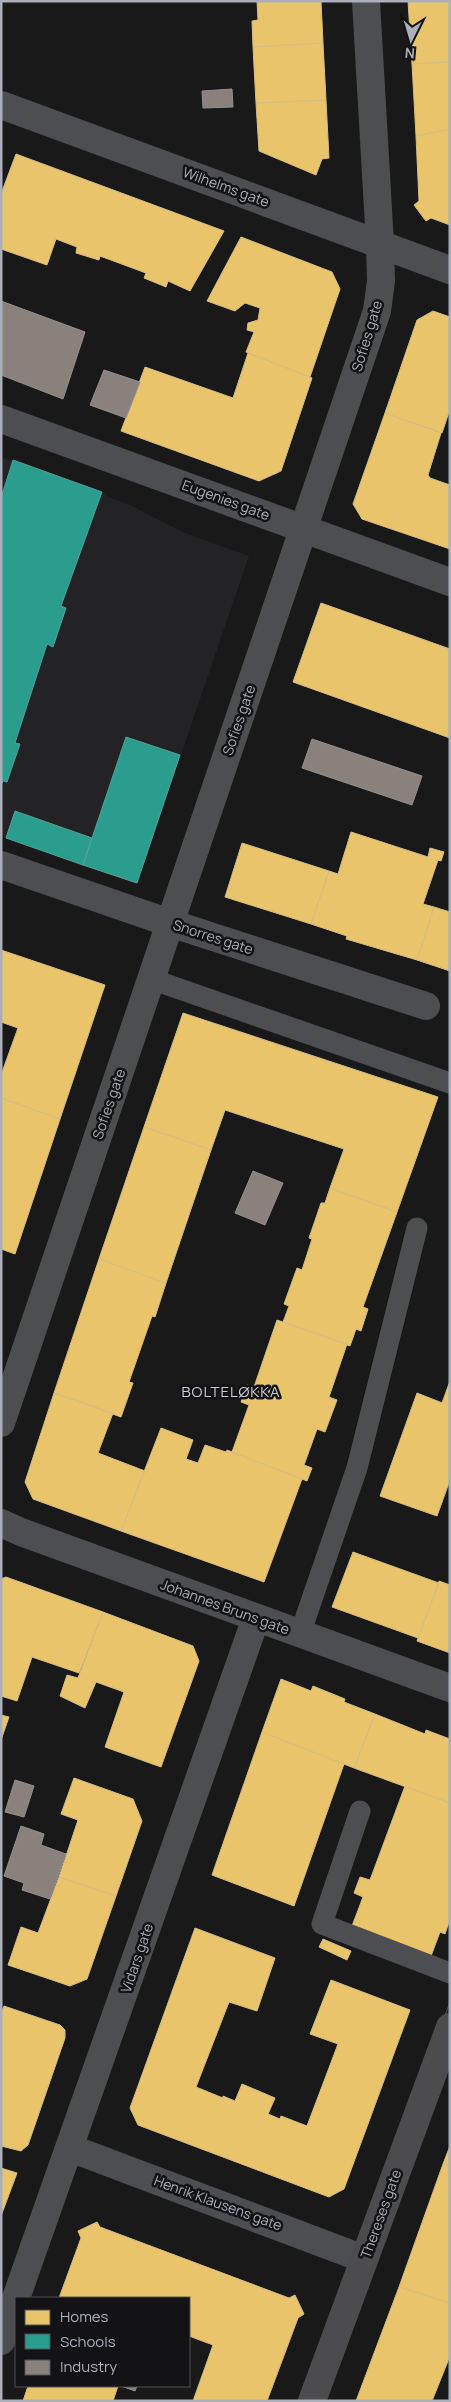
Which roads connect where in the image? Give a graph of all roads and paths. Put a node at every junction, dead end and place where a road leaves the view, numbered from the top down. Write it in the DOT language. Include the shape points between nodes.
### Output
graph roads {
  1 [pos="366,1"];
  2 [pos="1,105"];
  3 [pos="380,244"];
  4 [pos="450,270"];
  5 [pos="1,419"];
  6 [pos="304,528"];
  7 [pos="450,582"];
  8 [pos="1,865"];
  9 [pos="170,923"];
  10 [pos="151,979"];
  11 [pos="426,1006"];
  12 [pos="450,1083"];
  13 [pos="417,1228"];
  14 [pos="1,1423"];
  15 [pos="1,1523"];
  16 [pos="256,1618"];
  17 [pos="300,1634"];
  18 [pos="450,1688"];
  19 [pos="360,1811"];
  20 [pos="450,1973"];
  21 [pos="450,2027"];
  22 [pos="70,2148"];
  23 [pos="364,2259"];
  24 [pos="16,2297"];
  25 [pos="15,2301"];
  26 [pos="1,2341"];
  27 [pos="312,2401"];
  1 -- 3 [label="street, Sofies gate"];
  2 -- 3 [label="street, Wilhelms gate"];
  3 -- 4 [label="street, Wilhelms gate"];
  3 -- 6 [label="street, Sofies gate" via="381,281 377,310"];
  5 -- 6 [label="street, Eugenies gate"];
  6 -- 7 [label="street, Eugenies gate"];
  6 -- 9 [label="street, Sofies gate"];
  8 -- 9 [label="street, Snorres gate"];
  9 -- 10 [label="street, Sofies gate"];
  9 -- 11 [label="street, Snorres gate"];
  10 -- 12 [label="lane"];
  10 -- 14 [label="street, Sofies gate"];
  13 -- 17 [label="lane" via="357,1468"];
  15 -- 16 [label="street, Johannes Bruns gate"];
  16 -- 17 [label="street, Johannes Bruns gate"];
  16 -- 22 [label="street, Vidars gate"];
  17 -- 18 [label="street, Johannes Bruns gate"];
  19 -- 20 [label="lane" via="322,1924"];
  21 -- 23 [label="main road, Thereses gate"];
  22 -- 23 [label="street, Henrik Klausens gate"];
  22 -- 24 [label="street, Vidars gate"];
  23 -- 27 [label="main road, Thereses gate"];
  25 -- 26 [label="street, Vidars gate"];
}
